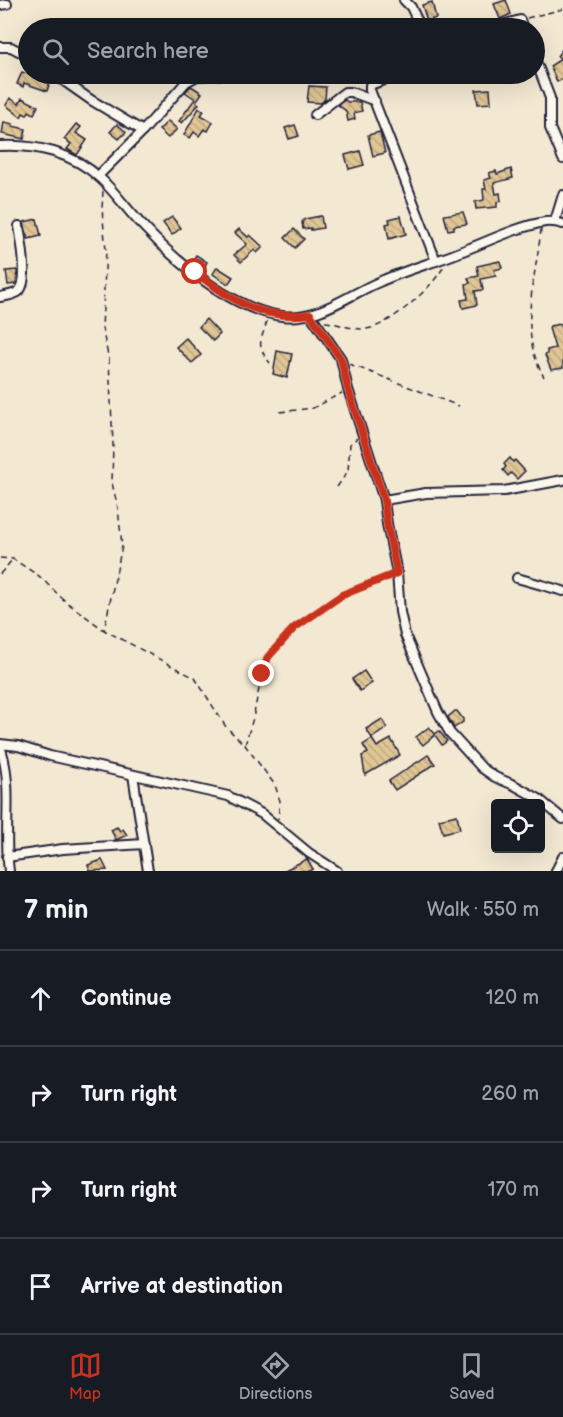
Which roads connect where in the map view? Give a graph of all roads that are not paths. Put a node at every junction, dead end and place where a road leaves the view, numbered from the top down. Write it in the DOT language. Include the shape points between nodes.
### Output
graph roads {
  1 [pos="404,0"];
  2 [pos="416,18"];
  3 [pos="0,47"];
  4 [pos="18,51"];
  5 [pos="68,84"];
  6 [pos="184,84"];
  7 [pos="373,84"];
  8 [pos="545,84"];
  9 [pos="375,100"];
  10 [pos="315,116"];
  11 [pos="143,131"];
  12 [pos="0,146"];
  13 [pos="563,159"];
  14 [pos="101,179"];
  15 [pos="563,195"];
  16 [pos="559,223"];
  17 [pos="19,226"];
  18 [pos="436,261"];
  19 [pos="0,297"];
  20 [pos="312,318"];
  21 [pos="563,480"];
  22 [pos="384,500"];
  23 [pos="517,578"];
  24 [pos="563,591"];
  25 [pos="0,745"];
  26 [pos="133,775"];
  27 [pos="563,819"];
  28 [pos="144,844"];
  29 [pos="7,856"];
  30 [pos="563,857"];
  31 [pos="9,871"];
  32 [pos="148,871"];
  33 [pos="337,871"];
  34 [pos="556,871"];
  1 -- 2 [label="street"];
  3 -- 4 [label="street"];
  5 -- 11 [label="street"];
  6 -- 11 [label="street"];
  7 -- 9 [label="street"];
  8 -- 13 [label="street" via="550,98 550,128"];
  9 -- 10 [label="street" via="345,92"];
  9 -- 18 [label="street"];
  11 -- 14 [label="street"];
  12 -- 14 [label="street" via="50,150 76,161"];
  14 -- 20 [label="street" via="147,231 224,294 269,314"];
  15 -- 16 [label="street"];
  16 -- 18 [label="street" via="542,222"];
  17 -- 19 [label="street" via="22,287"];
  18 -- 20 [label="street" via="379,282"];
  20 -- 22 [label="street" via="341,359"];
  21 -- 22 [label="street" via="504,491"];
  22 -- 27 [label="street" via="405,635 438,712 450,733 489,774 539,798"];
  23 -- 24 [label="street"];
  25 -- 26 [label="street"];
  25 -- 29 [label="street" via="7,773"];
  26 -- 28 [label="street"];
  26 -- 33 [label="street" via="228,796 262,814"];
  28 -- 29 [label="street"];
  28 -- 32 [label="street"];
  29 -- 31 [label="street"];
  30 -- 34 [label="street"];
}
